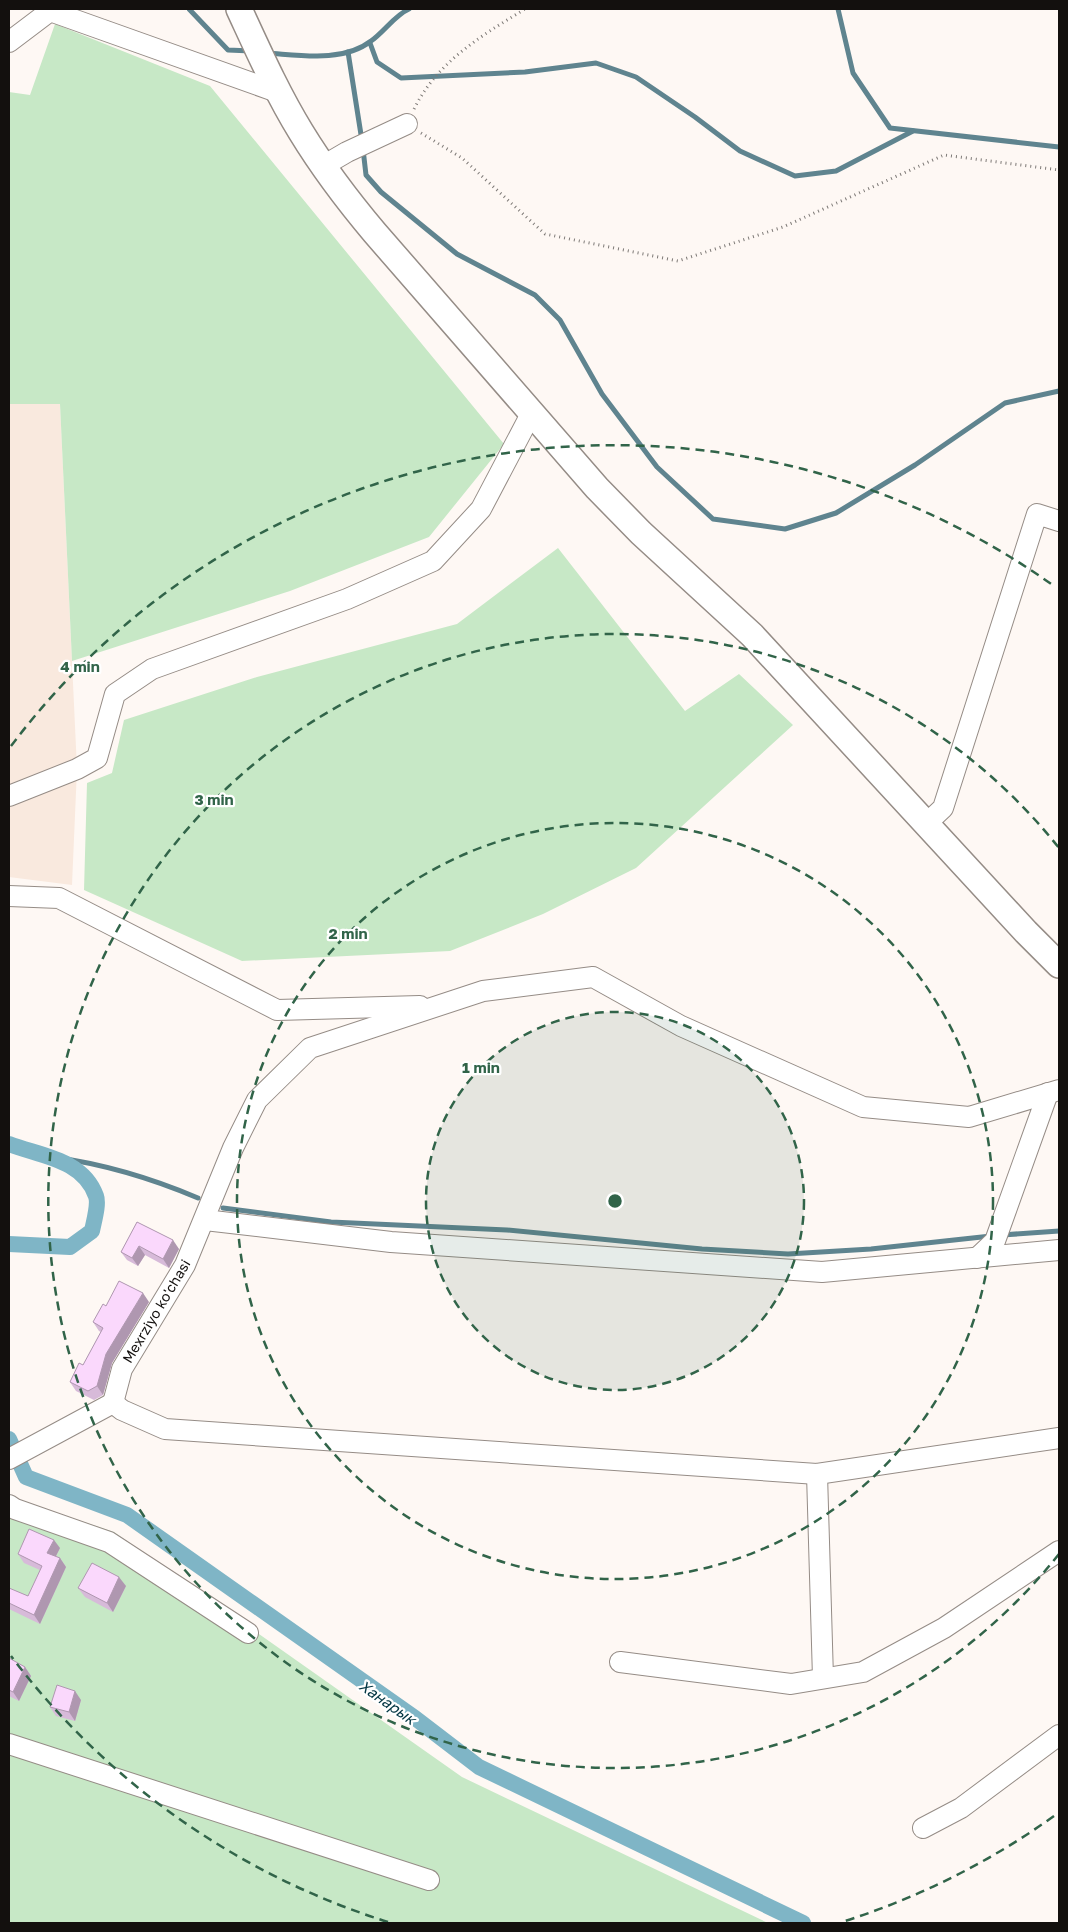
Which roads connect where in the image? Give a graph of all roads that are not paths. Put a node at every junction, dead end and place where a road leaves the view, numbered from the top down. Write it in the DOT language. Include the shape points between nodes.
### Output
graph roads {
  1 [pos="239,9"];
  2 [pos="9,42"];
  3 [pos="280,93"];
  4 [pos="401,127"];
  5 [pos="323,166"];
  6 [pos="532,412"];
  7 [pos="1059,521"];
  8 [pos="9,796"];
  9 [pos="926,824"];
  10 [pos="9,896"];
  11 [pos="1059,965"];
  12 [pos="444,1006"];
  13 [pos="1054,1092"];
  14 [pos="205,1220"];
  15 [pos="1059,1250"];
  16 [pos="977,1258"];
  17 [pos="113,1403"];
  18 [pos="1059,1438"];
  19 [pos="9,1459"];
  20 [pos="816,1474"];
  21 [pos="9,1504"];
  22 [pos="1059,1551"];
  23 [pos="248,1633"];
  24 [pos="620,1662"];
  25 [pos="823,1678"];
  26 [pos="1059,1736"];
  27 [pos="9,1744"];
  28 [pos="923,1828"];
  29 [pos="429,1880"];
  1 -- 3 [label="main road"];
  2 -- 3 [label="street" via="50,10"];
  3 -- 5 [label="main road"];
  4 -- 5 [label="street"];
  5 -- 6 [label="main road" via="375,233"];
  6 -- 8 [label="street" via="481,509 433,561 347,599 152,669 115,694 97,758 78,770"];
  6 -- 9 [label="main road" via="597,488 752,636"];
  7 -- 9 [label="street" via="1037,514 943,808"];
  9 -- 11 [label="main road"];
  10 -- 12 [label="street" via="59,898 277,1010"];
  12 -- 13 [label="street, Mexrziyo ko'chasi" via="483,991 593,977 681,1026 863,1107 968,1117"];
  12 -- 14 [label="street, Mexrziyo ko'chasi" via="310,1048 257,1100 233,1148"];
  13 -- 16 [label="street" via="998,1233"];
  14 -- 16 [label="street" via="391,1242 822,1272"];
  14 -- 17 [label="street, Mexrziyo ko'chasi" via="185,1265 122,1369"];
  15 -- 16 [label="street"];
  17 -- 19 [label="street"];
  17 -- 20 [label="street" via="165,1430"];
  18 -- 20 [label="street"];
  20 -- 25 [label="street"];
  21 -- 23 [label="street" via="15,1509 109,1542"];
  22 -- 25 [label="street" via="928,1637 863,1672"];
  24 -- 25 [label="street" via="791,1684"];
  26 -- 28 [label="street" via="961,1808"];
  27 -- 29 [label="street"];
}
